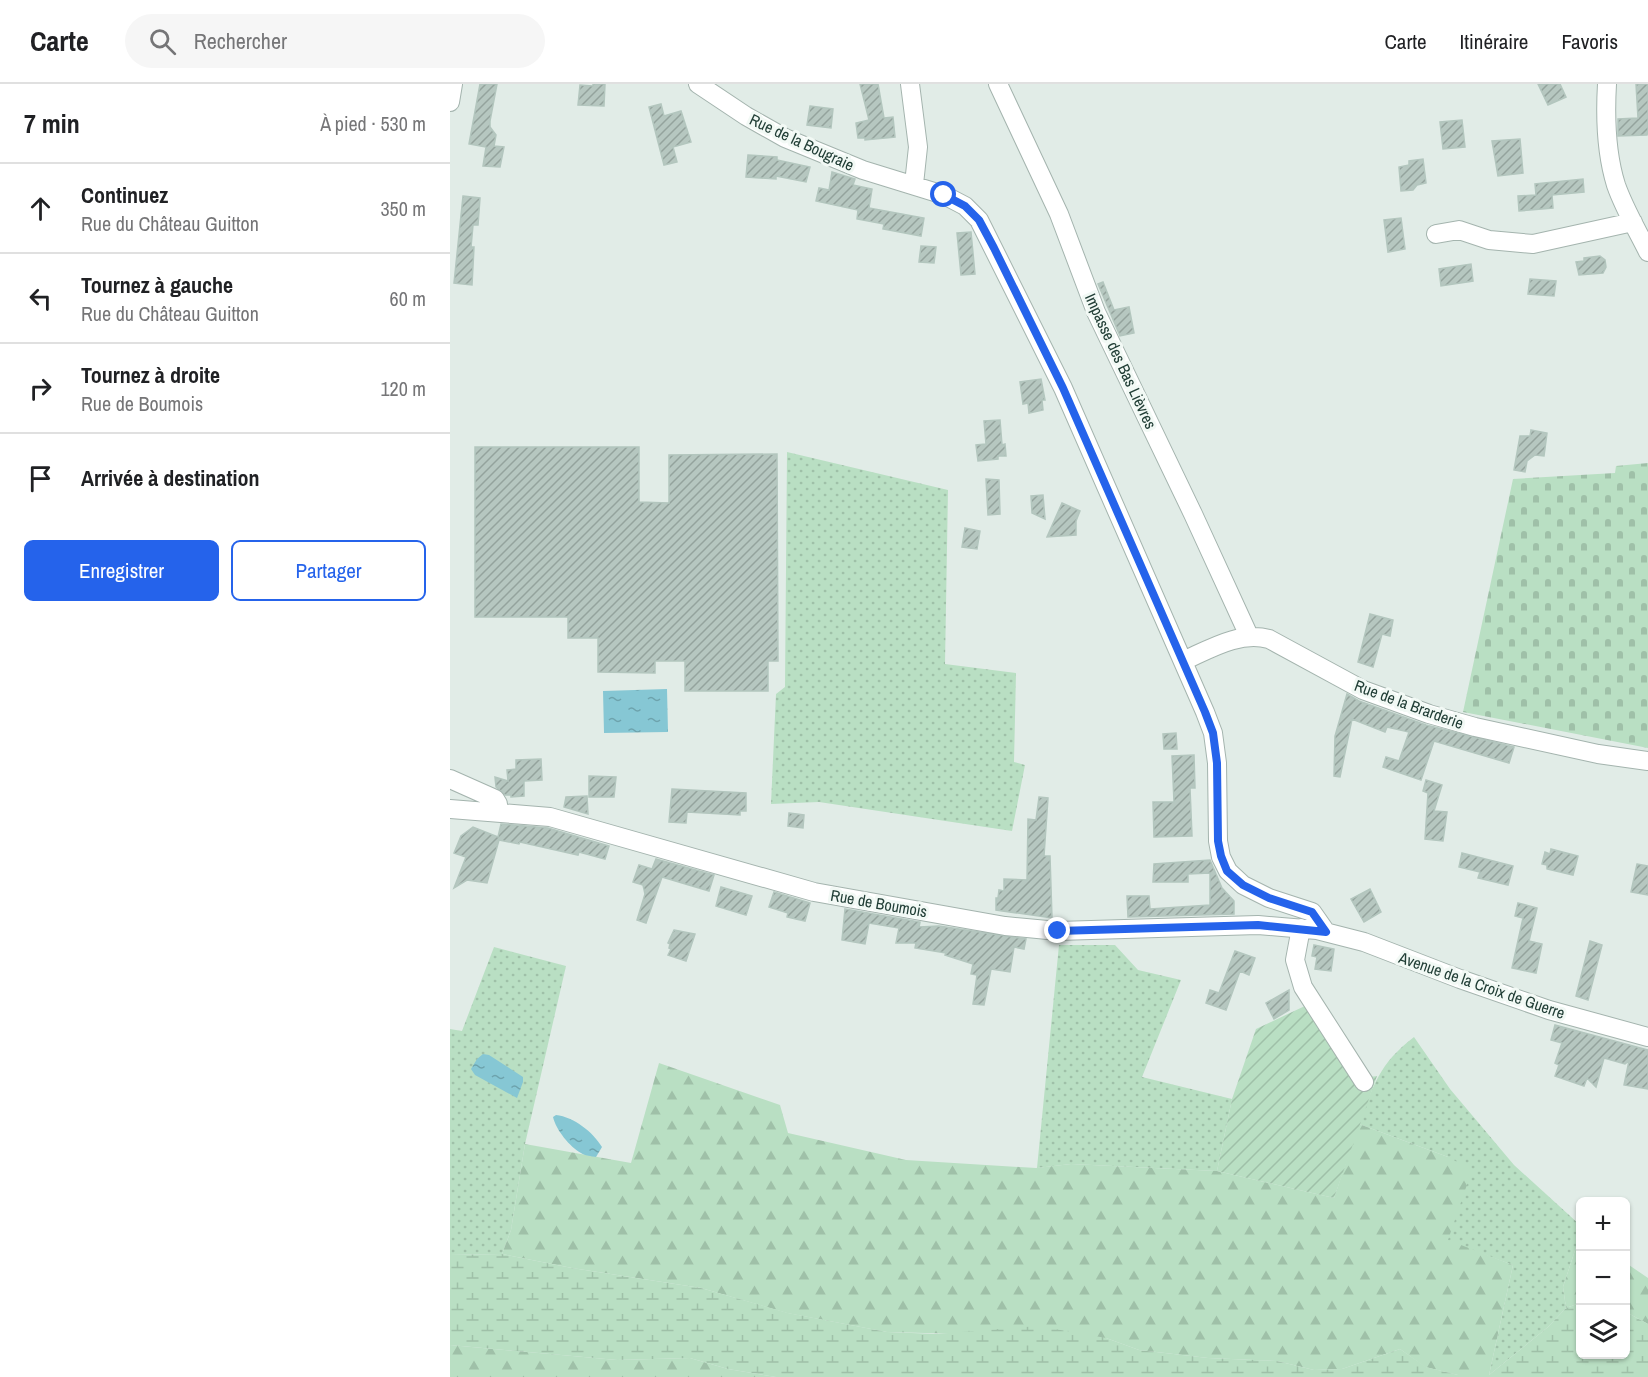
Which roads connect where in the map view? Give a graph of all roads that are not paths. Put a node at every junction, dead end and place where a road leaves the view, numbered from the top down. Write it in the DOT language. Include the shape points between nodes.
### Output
graph roads {
  1 [pos="453,84"];
  2 [pos="698,84"];
  3 [pos="909,84"];
  4 [pos="998,84"];
  5 [pos="1607,84"];
  6 [pos="450,102"];
  7 [pos="914,184"];
  8 [pos="1633,222"];
  9 [pos="1436,234"];
  10 [pos="1648,252"];
  11 [pos="1249,636"];
  12 [pos="1183,660"];
  13 [pos="1648,760"];
  14 [pos="450,779"];
  15 [pos="450,809"];
  16 [pos="497,812"];
  17 [pos="1315,930"];
  18 [pos="1648,1037"];
  19 [pos="1364,1082"];
  1 -- 6 [label="street"];
  2 -- 7 [label="street, Rue de la Bougraie" via="785,138 863,170"];
  3 -- 7 [label="street" via="918,147"];
  4 -- 11 [label="street, Impasse des Bas Lièvres" via="1059,214 1096,312"];
  5 -- 8 [label="street" via="1606,121 1612,168"];
  7 -- 12 [label="street, Rue de la Bougraie" via="965,206 979,220 1063,388"];
  8 -- 9 [label="street" via="1533,244 1489,240 1459,230"];
  8 -- 10 [label="street"];
  11 -- 12 [label="street"];
  11 -- 13 [label="street, Rue de la Brarderie" via="1269,639 1363,690 1429,714 1598,754"];
  12 -- 17 [label="street, Rue de la Bougraie" via="1213,733 1218,841 1227,871 1243,885 1269,898 1312,912"];
  14 -- 16 [label="street" via="495,799"];
  15 -- 16 [label="street, Rue de Boumois"];
  16 -- 17 [label="street, Rue de Boumois" via="550,817 814,892 1005,926 1058,931 1258,925"];
  17 -- 18 [label="street, Avenue de la Croix de Guerre" via="1364,942 1549,1010"];
  17 -- 19 [label="street" via="1294,960 1303,987"];
}
